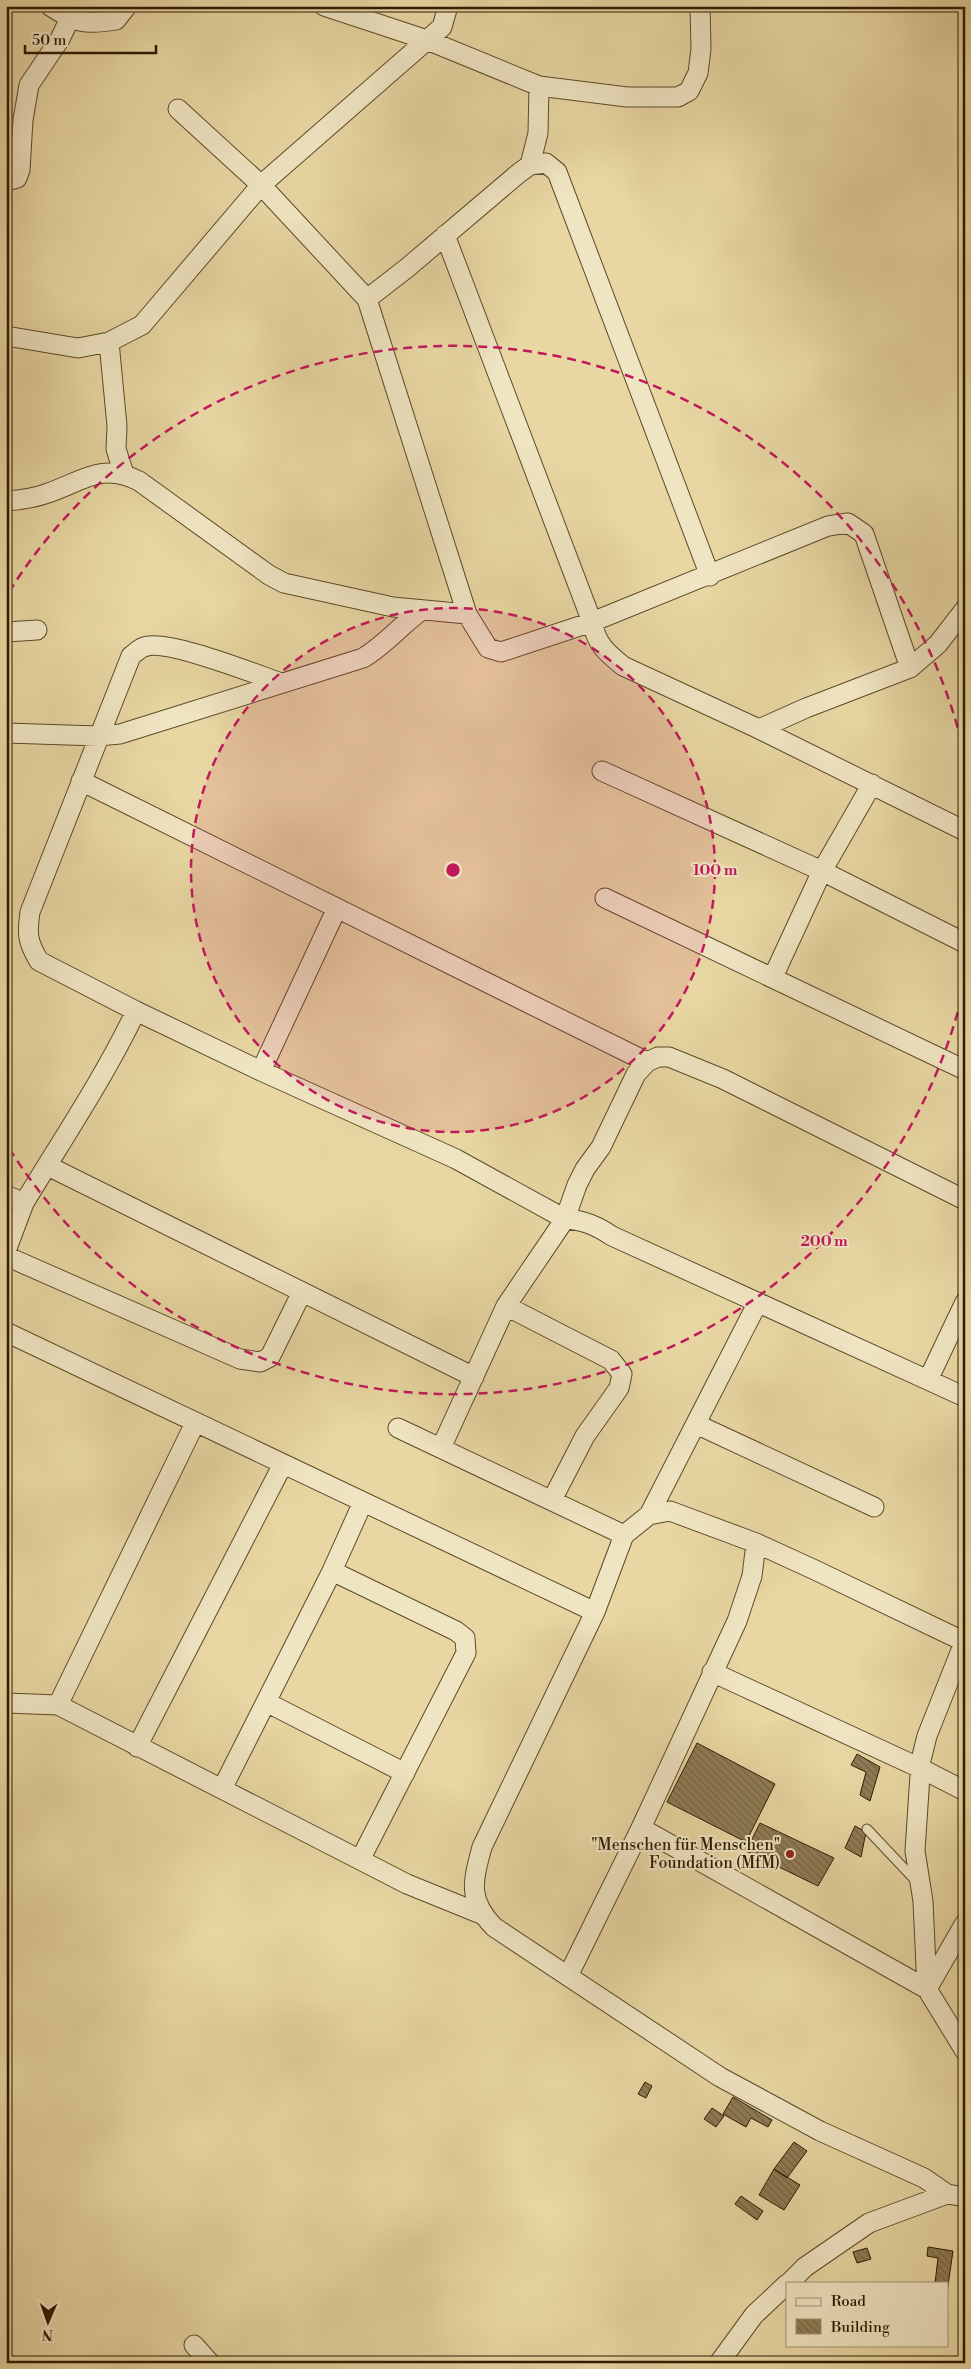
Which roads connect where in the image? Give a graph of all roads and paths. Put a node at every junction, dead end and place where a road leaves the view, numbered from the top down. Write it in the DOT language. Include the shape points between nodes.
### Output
graph roads {
  1 [pos="50,6"];
  2 [pos="127,6"];
  3 [pos="324,6"];
  4 [pos="448,6"];
  5 [pos="700,6"];
  6 [pos="70,18"];
  7 [pos="428,40"];
  8 [pos="539,86"];
  9 [pos="178,109"];
  10 [pos="530,165"];
  11 [pos="6,181"];
  12 [pos="261,185"];
  13 [pos="445,236"];
  14 [pos="366,299"];
  15 [pos="6,336"];
  16 [pos="109,342"];
  17 [pos="124,474"];
  18 [pos="6,501"];
  19 [pos="710,576"];
  20 [pos="965,609"];
  21 [pos="422,610"];
  22 [pos="467,614"];
  23 [pos="592,622"];
  24 [pos="37,630"];
  25 [pos="6,632"];
  26 [pos="910,668"];
  27 [pos="281,683"];
  28 [pos="759,729"];
  29 [pos="6,733"];
  30 [pos="98,736"];
  31 [pos="602,771"];
  32 [pos="81,780"];
  33 [pos="872,784"];
  34 [pos="965,831"];
  35 [pos="822,871"];
  36 [pos="605,898"];
  37 [pos="337,908"];
  38 [pos="965,943"];
  39 [pos="773,977"];
  40 [pos="136,1011"];
  41 [pos="647,1062"];
  42 [pos="965,1070"];
  43 [pos="261,1071"];
  44 [pos="48,1166"];
  45 [pos="6,1195"];
  46 [pos="965,1200"];
  47 [pos="24,1203"];
  48 [pos="565,1219"];
  49 [pos="6,1250"];
  50 [pos="6,1256"];
  51 [pos="302,1292"];
  52 [pos="758,1302"];
  53 [pos="965,1302"];
  54 [pos="506,1306"];
  55 [pos="6,1332"];
  56 [pos="474,1377"];
  57 [pos="928,1380"];
  58 [pos="965,1397"];
  59 [pos="196,1423"];
  60 [pos="696,1424"];
  61 [pos="398,1428"];
  62 [pos="441,1448"];
  63 [pos="282,1464"];
  64 [pos="552,1500"];
  65 [pos="363,1502"];
  66 [pos="874,1507"];
  67 [pos="649,1515"];
  68 [pos="624,1535"];
  69 [pos="756,1544"];
  70 [pos="332,1571"];
  71 [pos="595,1612"];
  72 [pos="964,1641"];
  73 [pos="712,1672"];
  74 [pos="6,1702"];
  75 [pos="266,1702"];
  76 [pos="58,1705"];
  77 [pos="137,1747"];
  78 [pos="920,1768"];
  79 [pos="405,1773"];
  80 [pos="222,1789"];
  81 [pos="965,1791"];
  82 [pos="641,1828"];
  83 [pos="867,1829"];
  84 [pos="360,1860"];
  85 [pos="920,1886"];
  86 [pos="481,1914"];
  87 [pos="965,1923"];
  88 [pos="568,1976"];
  89 [pos="927,1989"];
  90 [pos="965,2052"];
  91 [pos="956,2196"];
  92 [pos="790,2282"];
  93 [pos="786,2286"];
  94 [pos="194,2345"];
  95 [pos="727,2359"];
  96 [pos="210,2363"];
  1 -- 6 [label="street"];
  2 -- 6 [label="street" via="116,20 90,24"];
  3 -- 7 [label="street"];
  4 -- 7 [label="street" via="442,26"];
  5 -- 8 [label="street" via="698,73 689,90 678,96 627,97"];
  6 -- 11 [label="street" via="29,85 20,170 17,178"];
  7 -- 8 [label="street"];
  7 -- 12 [label="street"];
  8 -- 10 [label="street" via="538,133"];
  9 -- 12 [label="street"];
  10 -- 13 [label="street"];
  10 -- 19 [label="street" via="546,163 557,172"];
  12 -- 14 [label="street"];
  12 -- 16 [label="street" via="142,325"];
  13 -- 14 [label="street"];
  13 -- 23 [label="street"];
  14 -- 22 [label="street"];
  15 -- 16 [label="street" via="78,348"];
  16 -- 17 [label="street" via="118,426 116,449"];
  17 -- 18 [label="street" via="101,473 46,494"];
  17 -- 21 [label="street" via="284,583 393,607"];
  19 -- 23 [label="street"];
  19 -- 26 [label="street" via="828,526 848,523 864,534"];
  20 -- 26 [label="street" via="938,644"];
  21 -- 22 [label="street"];
  21 -- 27 [label="street" via="363,658"];
  22 -- 23 [label="street" via="488,648 501,652"];
  23 -- 28 [label="street" via="595,637 605,652 623,666"];
  24 -- 25 [label="street"];
  26 -- 28 [label="street"];
  27 -- 30 [label="street" via="120,734"];
  27 -- 30 [label="street" via="199,655 160,645 144,646 131,656"];
  28 -- 33 [label="street"];
  29 -- 30 [label="street"];
  30 -- 32 [label="street"];
  31 -- 35 [label="street"];
  32 -- 37 [label="street"];
  32 -- 40 [label="street" via="30,912 27,932 30,946 38,961"];
  33 -- 34 [label="street"];
  33 -- 35 [label="street"];
  35 -- 38 [label="street"];
  35 -- 39 [label="street"];
  36 -- 39 [label="street"];
  37 -- 41 [label="street"];
  37 -- 43 [label="street"];
  39 -- 42 [label="street"];
  40 -- 43 [label="street"];
  40 -- 44 [label="street"];
  41 -- 46 [label="street" via="669,1057 723,1079"];
  41 -- 48 [label="street" via="636,1074 601,1146 585,1169"];
  43 -- 48 [label="street" via="456,1159"];
  44 -- 47 [label="street"];
  44 -- 51 [label="street"];
  45 -- 47 [label="street"];
  47 -- 49 [label="street"];
  48 -- 52 [label="street" via="581,1220 598,1227"];
  48 -- 54 [label="street"];
  50 -- 51 [label="street" via="240,1359 260,1362 270,1357"];
  51 -- 56 [label="street"];
  52 -- 57 [label="street"];
  52 -- 60 [label="street"];
  53 -- 57 [label="street"];
  54 -- 56 [label="street"];
  54 -- 64 [label="street" via="611,1360 622,1374 619,1388 586,1436"];
  55 -- 59 [label="street"];
  56 -- 62 [label="street"];
  57 -- 58 [label="street"];
  59 -- 63 [label="street"];
  59 -- 76 [label="street"];
  60 -- 66 [label="street"];
  60 -- 67 [label="street"];
  61 -- 62 [label="street"];
  62 -- 64 [label="street"];
  63 -- 65 [label="street"];
  63 -- 77 [label="street"];
  64 -- 68 [label="street"];
  65 -- 70 [label="street"];
  65 -- 71 [label="street"];
  67 -- 68 [label="street"];
  67 -- 69 [label="street" via="670,1512"];
  68 -- 71 [label="street"];
  69 -- 72 [label="street"];
  69 -- 73 [label="street" via="752,1576 742,1606"];
  70 -- 75 [label="street"];
  70 -- 79 [label="street" via="465,1638 466,1654"];
  71 -- 86 [label="street" via="482,1847 474,1878 474,1897"];
  72 -- 78 [label="street" via="927,1736"];
  73 -- 78 [label="street"];
  73 -- 82 [label="street"];
  74 -- 76 [label="street"];
  75 -- 79 [label="street"];
  75 -- 80 [label="street"];
  76 -- 77 [label="street"];
  77 -- 80 [label="street"];
  78 -- 81 [label="street"];
  78 -- 85 [label="street" via="915,1851"];
  79 -- 84 [label="street"];
  80 -- 84 [label="street"];
  82 -- 88 [label="street"];
  82 -- 89 [label="street"];
  83 -- 85 [label="lane"];
  84 -- 86 [label="street" via="407,1884"];
  85 -- 89 [label="street"];
  86 -- 88 [label="street" via="494,1927"];
  87 -- 89 [label="street"];
  88 -- 91 [label="street" via="720,2077 820,2131"];
  89 -- 90 [label="street"];
  91 -- 92 [label="street" via="869,2223"];
  93 -- 95 [label="street" via="754,2315"];
  94 -- 96 [label="street"];
}
